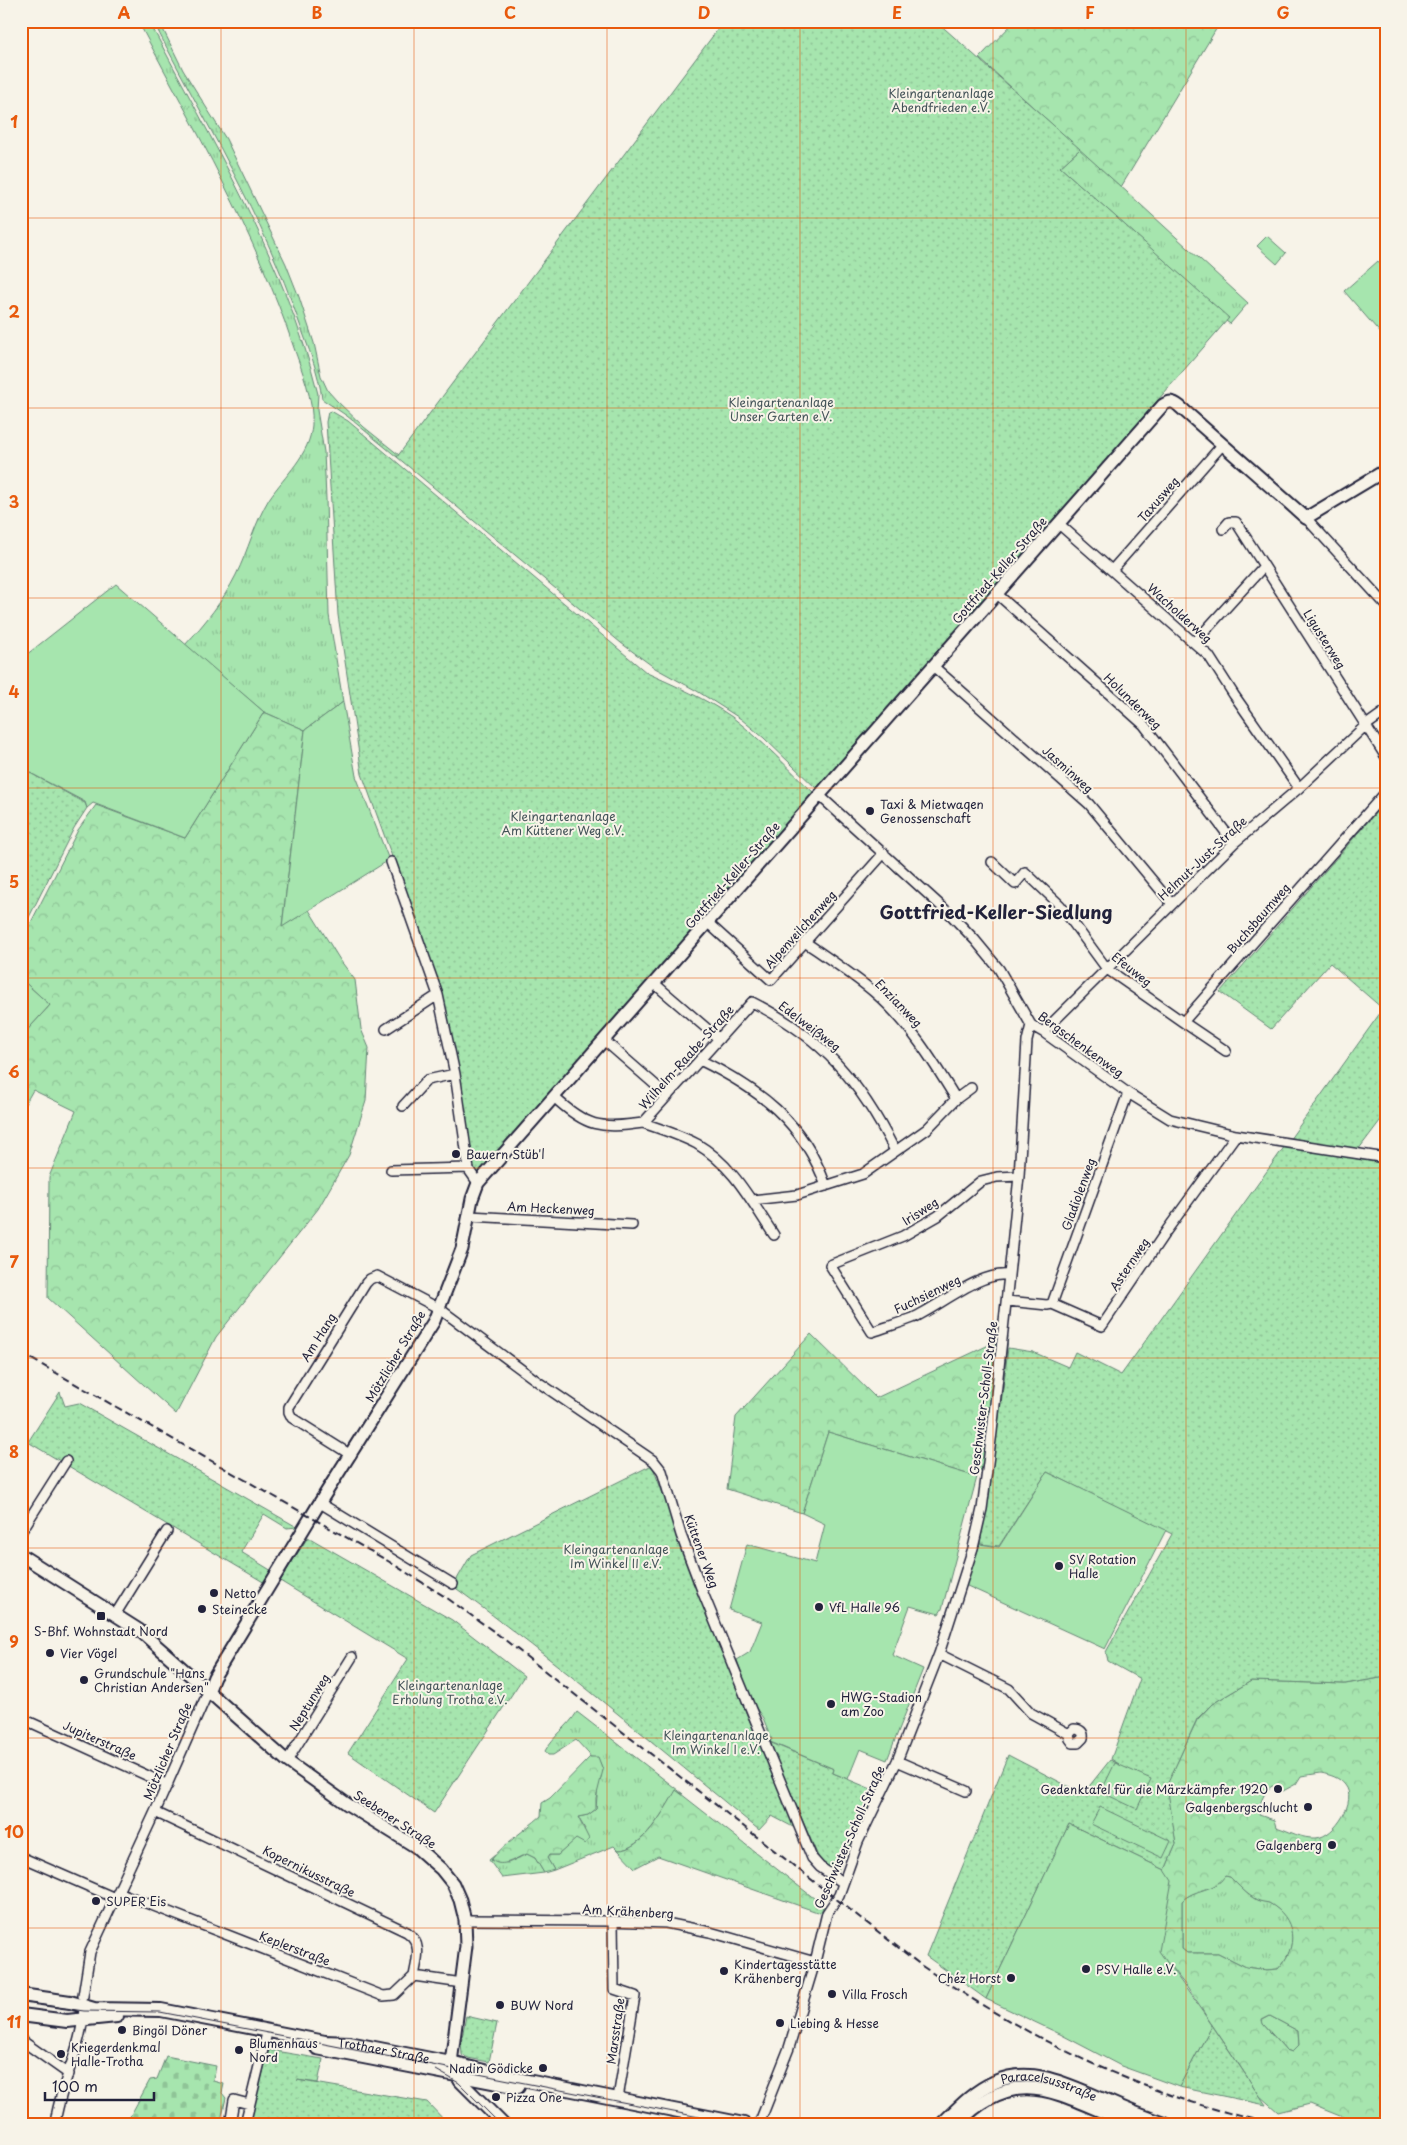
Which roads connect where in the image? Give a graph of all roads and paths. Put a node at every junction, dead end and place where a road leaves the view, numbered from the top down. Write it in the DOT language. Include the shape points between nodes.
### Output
graph roads {
  1 [pos="1223,444"];
  2 [pos="1386,470"];
  3 [pos="1306,518"];
  4 [pos="1059,524"];
  5 [pos="1224,529"];
  6 [pos="1264,566"];
  7 [pos="1112,570"];
  8 [pos="996,593"];
  9 [pos="1386,605"];
  10 [pos="1195,642"];
  11 [pos="934,666"];
  12 [pos="1386,711"];
  13 [pos="1365,726"];
  14 [pos="1386,757"];
  15 [pos="1299,788"];
  16 [pos="1386,792"];
  17 [pos="820,796"];
  18 [pos="1234,844"];
  19 [pos="884,853"];
  20 [pos="391,862"];
  21 [pos="992,862"];
  22 [pos="1172,904"];
  23 [pos="708,923"];
  24 [pos="805,942"];
  25 [pos="1107,969"];
  26 [pos="655,984"];
  27 [pos="438,996"];
  28 [pos="752,1002"];
  29 [pos="1183,1022"];
  30 [pos="1030,1025"];
  31 [pos="386,1029"];
  32 [pos="1043,1032"];
  33 [pos="719,1039"];
  34 [pos="605,1041"];
  35 [pos="1226,1051"];
  36 [pos="700,1060"];
  37 [pos="455,1074"];
  38 [pos="971,1088"];
  39 [pos="1128,1093"];
  40 [pos="668,1096"];
  41 [pos="554,1097"];
  42 [pos="956,1099"];
  43 [pos="403,1106"];
  44 [pos="643,1122"];
  45 [pos="1236,1135"];
  46 [pos="895,1151"];
  47 [pos="1386,1158"];
  48 [pos="469,1168"];
  49 [pos="390,1170"];
  50 [pos="1019,1176"];
  51 [pos="478,1183"];
  52 [pos="826,1186"];
  53 [pos="752,1200"];
  54 [pos="469,1216"];
  55 [pos="632,1226"];
  56 [pos="774,1235"];
  57 [pos="830,1265"];
  58 [pos="1009,1275"];
  59 [pos="1006,1301"];
  60 [pos="1052,1304"];
  61 [pos="440,1309"];
  62 [pos="350,1455"];
  63 [pos="66,1461"];
  64 [pos="320,1503"];
  65 [pos="166,1531"];
  66 [pos="21,1532"];
  67 [pos="21,1555"];
  68 [pos="453,1584"];
  69 [pos="115,1615"];
  70 [pos="939,1654"];
  71 [pos="352,1657"];
  72 [pos="208,1692"];
  73 [pos="21,1718"];
  74 [pos="1069,1734"];
  75 [pos="287,1761"];
  76 [pos="897,1761"];
  77 [pos="168,1784"];
  78 [pos="966,1791"];
  79 [pos="156,1812"];
  80 [pos="21,1856"];
  81 [pos="842,1882"];
  82 [pos="117,1895"];
  83 [pos="465,1920"];
  84 [pos="613,1921"];
  85 [pos="815,1962"];
  86 [pos="414,1976"];
  87 [pos="462,1983"];
  88 [pos="21,1995"];
  89 [pos="84,2001"];
  90 [pos="21,2015"];
  91 [pos="84,2020"];
  92 [pos="266,2037"];
  93 [pos="22,2042"];
  94 [pos="451,2063"];
  95 [pos="69,2074"];
  96 [pos="457,2076"];
  97 [pos="493,2082"];
  98 [pos="618,2098"];
  99 [pos="250,2104"];
  100 [pos="483,2104"];
  101 [pos="55,2124"];
  102 [pos="230,2124"];
  103 [pos="245,2124"];
  104 [pos="503,2124"];
  105 [pos="707,2124"];
  106 [pos="744,2124"];
  107 [pos="759,2124"];
  108 [pos="942,2124"];
  109 [pos="958,2124"];
  110 [pos="1134,2124"];
  111 [pos="1165,2124"];
  1 -- 3 [label="street, Gottfried-Keller-Straße"];
  1 -- 4 [label="street, Gottfried-Keller-Straße" via="1179,406 1168,402"];
  1 -- 7 [label="street, Taxusweg"];
  2 -- 3 [label="street"];
  3 -- 9 [label="street, Gottfried-Keller-Straße"];
  4 -- 7 [label="street, Wacholderweg"];
  4 -- 8 [label="street, Gottfried-Keller-Straße"];
  5 -- 6 [label="street, Ligusterweg" via="1229,522 1236,522"];
  6 -- 10 [label="street"];
  6 -- 13 [label="street, Ligusterweg"];
  7 -- 10 [label="street, Wacholderweg"];
  8 -- 11 [label="street, Gottfried-Keller-Straße"];
  8 -- 18 [label="street, Holunderweg" via="1144,725"];
  10 -- 15 [label="street, Wacholderweg" via="1209,656"];
  11 -- 17 [label="street, Gottfried-Keller-Straße"];
  11 -- 22 [label="street, Jasminweg" via="1089,804"];
  12 -- 13 [label="street, Helmut-Just-Straße"];
  13 -- 14 [label="street, Ligusterweg"];
  13 -- 15 [label="street, Helmut-Just-Straße"];
  15 -- 18 [label="street, Helmut-Just-Straße"];
  16 -- 29 [label="street, Buchsbaumweg"];
  17 -- 19 [label="street, Bergschenkenweg"];
  17 -- 23 [label="street, Gottfried-Keller-Straße"];
  18 -- 22 [label="street, Helmut-Just-Straße"];
  19 -- 24 [label="street, Alpenveilchenweg"];
  19 -- 30 [label="street, Bergschenkenweg" via="975,940 999,969"];
  20 -- 27 [label="street"];
  21 -- 25 [label="street, Efeuweg" via="1015,884 1025,872 1060,905"];
  22 -- 25 [label="street, Helmut-Just-Straße"];
  23 -- 24 [label="street, Alpenveilchenweg" via="771,980"];
  23 -- 26 [label="street, Gottfried-Keller-Straße"];
  24 -- 42 [label="street, Enzianweg" via="874,993 908,1028"];
  25 -- 29 [label="street, Efeuweg"];
  25 -- 32 [label="street, Helmut-Just-Straße"];
  26 -- 33 [label="street"];
  26 -- 34 [label="street, Gottfried-Keller-Straße"];
  27 -- 31 [label="street"];
  27 -- 37 [label="street"];
  28 -- 33 [label="street, Wilhelm-Raabe-Straße"];
  28 -- 46 [label="street, Edelweißweg" via="780,1016 844,1070 872,1109"];
  29 -- 35 [label="street"];
  30 -- 32 [label="street, Bergschenkenweg"];
  30 -- 50 [label="street, Geschwister-Scholl-Straße"];
  32 -- 39 [label="street, Bergschenkenweg"];
  33 -- 36 [label="street, Wilhelm-Raabe-Straße"];
  34 -- 40 [label="street"];
  34 -- 41 [label="street, Gottfried-Keller-Straße"];
  36 -- 40 [label="street, Wilhelm-Raabe-Straße"];
  36 -- 52 [label="street" via="736,1078 786,1118 802,1140"];
  37 -- 43 [label="street" via="427,1080"];
  37 -- 48 [label="street"];
  38 -- 42 [label="street"];
  39 -- 45 [label="street, Bergschenkenweg" via="1170,1119"];
  39 -- 60 [label="street, Gladiolenweg"];
  40 -- 44 [label="street, Wilhelm-Raabe-Straße"];
  41 -- 44 [label="street, Wilhelm-Raabe-Straße" via="574,1116 593,1123 609,1126"];
  41 -- 51 [label="street, Gottfried-Keller-Straße"];
  42 -- 46 [label="street" via="927,1129"];
  44 -- 53 [label="street" via="706,1150 734,1176"];
  45 -- 47 [label="street, Bergschenkenweg"];
  45 -- 60 [label="street, Asternweg" via="1102,1326"];
  46 -- 52 [label="street" via="863,1174"];
  48 -- 49 [label="street"];
  48 -- 51 [label="street"];
  50 -- 57 [label="street, Irisweg" via="981,1181 938,1216 903,1236"];
  50 -- 58 [label="street, Geschwister-Scholl-Straße"];
  51 -- 54 [label="street, Mötzlicher Straße"];
  52 -- 53 [label="street" via="797,1195"];
  53 -- 56 [label="street"];
  54 -- 55 [label="street, Am Heckenweg"];
  54 -- 61 [label="street, Mötzlicher Straße" via="462,1249"];
  57 -- 58 [label="street, Fuchsienweg" via="872,1332 913,1318 984,1280"];
  58 -- 59 [label="street, Geschwister-Scholl-Straße"];
  59 -- 60 [label="street, Asternweg"];
  59 -- 70 [label="street, Geschwister-Scholl-Straße" via="982,1509"];
  61 -- 62 [label="street, Mötzlicher Straße"];
  61 -- 62 [label="street, Am Hang" via="382,1278 370,1278 289,1407 292,1418"];
  61 -- 81 [label="street, Küttener Weg" via="658,1465 703,1594 812,1858"];
  62 -- 64 [label="street, Mötzlicher Straße"];
  63 -- 66 [label="street"];
  64 -- 68 [label="street"];
  64 -- 72 [label="street, Mötzlicher Straße"];
  65 -- 69 [label="street"];
  67 -- 69 [label="street, Seebener Straße"];
  69 -- 72 [label="street, Seebener Straße" via="156,1644"];
  70 -- 74 [label="street" via="1008,1689 1031,1713"];
  70 -- 76 [label="street, Geschwister-Scholl-Straße"];
  71 -- 75 [label="street, Neptunweg"];
  72 -- 75 [label="street, Seebener Straße"];
  72 -- 77 [label="street, Mötzlicher Straße"];
  73 -- 77 [label="street, Jupiterstraße"];
  75 -- 83 [label="street, Seebener Straße" via="430,1858 453,1884"];
  76 -- 78 [label="street, Geschwister-Scholl-Straße"];
  76 -- 81 [label="street, Geschwister-Scholl-Straße"];
  77 -- 79 [label="street, Mötzlicher Straße"];
  79 -- 82 [label="street, Mötzlicher Straße"];
  79 -- 86 [label="street, Kopernikusstraße" via="407,1932 417,1940 418,1946"];
  80 -- 82 [label="street, Keplerstraße"];
  81 -- 85 [label="street, Geschwister-Scholl-Straße" via="839,1895 827,1913"];
  82 -- 86 [label="street, Keplerstraße" via="383,1996 394,1995"];
  82 -- 89 [label="street, Mötzlicher Straße" via="90,1952"];
  83 -- 84 [label="street, Am Krähenberg"];
  83 -- 87 [label="street, Seebener Straße"];
  84 -- 85 [label="street, Am Krähenberg" via="666,1923"];
  84 -- 98 [label="street, Marsstraße" via="614,1989 635,1996"];
  85 -- 107 [label="street, Geschwister-Scholl-Straße" via="789,2048"];
  86 -- 87 [label="street"];
  87 -- 94 [label="street, Seebener Straße"];
  88 -- 89 [label="main road, Trothaer Straße"];
  89 -- 91 [label="street, Mötzlicher Straße"];
  89 -- 94 [label="main road, Trothaer Straße" via="94,2009 161,2010"];
  90 -- 91 [label="main road, Trothaer Straße"];
  91 -- 92 [label="main road, Trothaer Straße" via="106,2016 159,2018"];
  91 -- 95 [label="street, Mötzlicher Straße"];
  92 -- 96 [label="main road, Trothaer Straße"];
  92 -- 99 [label="street"];
  93 -- 95 [label="street"];
  94 -- 96 [label="street"];
  94 -- 98 [label="main road, Trothaer Straße"];
  95 -- 101 [label="street, Mötzlicher Straße"];
  96 -- 97 [label="main road, Trothaer Straße"];
  96 -- 100 [label="street"];
  97 -- 100 [label="street" via="483,2090"];
  97 -- 105 [label="main road, Trothaer Straße"];
  98 -- 106 [label="main road, Trothaer Straße"];
  99 -- 102 [label="street" via="234,2100"];
  99 -- 103 [label="street"];
  100 -- 104 [label="street"];
  108 -- 111 [label="main road, Paracelsusstraße" via="970,2096 990,2084 1028,2076 1062,2083"];
  109 -- 110 [label="main road, Paracelsusstraße" via="990,2096 1024,2087 1057,2094"];
}
